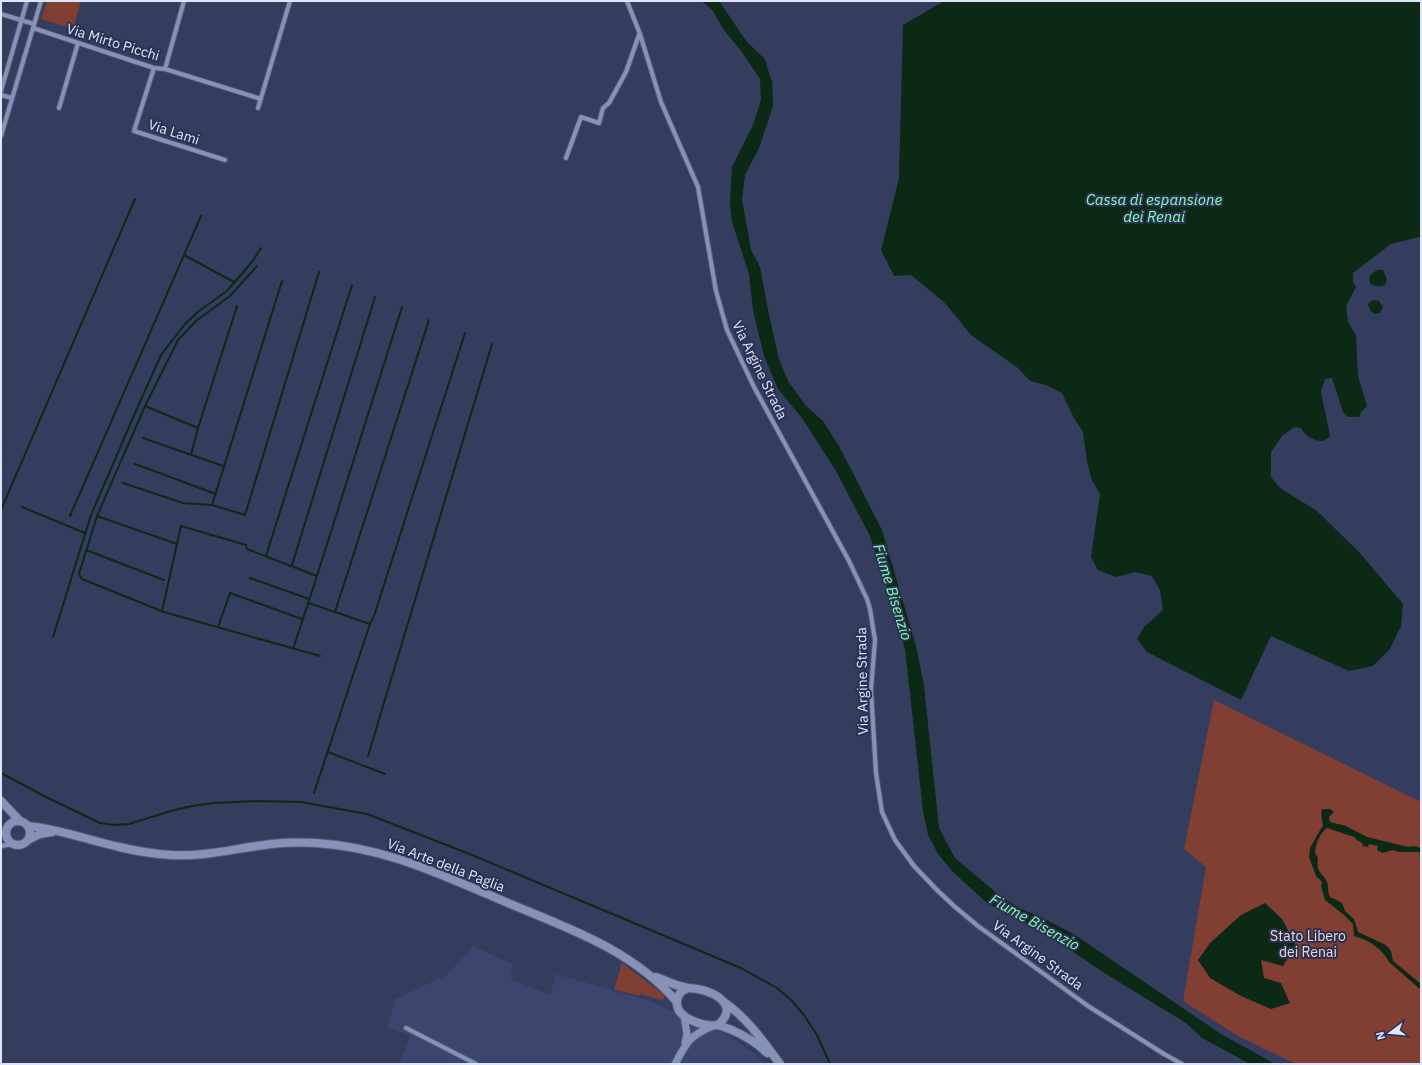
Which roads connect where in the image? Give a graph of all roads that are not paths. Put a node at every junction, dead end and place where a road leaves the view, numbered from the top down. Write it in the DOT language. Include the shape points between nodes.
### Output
graph roads {
  1 [pos="27,1"];
  2 [pos="41,1"];
  3 [pos="184,1"];
  4 [pos="290,1"];
  5 [pos="627,1"];
  6 [pos="1,14"];
  7 [pos="22,20"];
  8 [pos="33,26"];
  9 [pos="640,34"];
  10 [pos="78,43"];
  11 [pos="154,68"];
  12 [pos="165,69"];
  13 [pos="1,91"];
  14 [pos="1,94"];
  15 [pos="12,98"];
  16 [pos="260,99"];
  17 [pos="58,108"];
  18 [pos="258,108"];
  19 [pos="1,136"];
  20 [pos="566,158"];
  21 [pos="225,160"];
  22 [pos="2,802"];
  23 [pos="20,821"];
  24 [pos="28,826"];
  25 [pos="6,830"];
  26 [pos="57,831"];
  27 [pos="28,840"];
  28 [pos="13,844"];
  29 [pos="1,846"];
  30 [pos="646,972"];
  31 [pos="688,988"];
  32 [pos="677,1002"];
  33 [pos="724,1002"];
  34 [pos="684,1016"];
  35 [pos="716,1025"];
  36 [pos="406,1028"];
  37 [pos="685,1046"];
  38 [pos="476,1064"];
  39 [pos="675,1064"];
  40 [pos="779,1064"];
  41 [pos="1182,1064"];
  1 -- 7 [label="street"];
  2 -- 8 [label="street"];
  3 -- 12 [label="street, Via Mirto Picchi"];
  4 -- 16 [label="street"];
  5 -- 9 [label="street, Via Argine Strada"];
  6 -- 7 [label="street, Via Mirto Picchi"];
  7 -- 8 [label="street, Via Mirto Picchi"];
  7 -- 13 [label="street"];
  8 -- 10 [label="street, Via Mirto Picchi"];
  8 -- 15 [label="street"];
  9 -- 20 [label="street" via="626,72 609,103 603,108 599,123 581,117"];
  9 -- 41 [label="street, Via Argine Strada" via="661,102 698,187 716,291 729,336 754,387 850,561 867,599 875,640 871,690 876,773 882,812 895,840 914,866 978,926 1088,1006"];
  10 -- 11 [label="street, Via Mirto Picchi"];
  10 -- 17 [label="street"];
  11 -- 12 [label="street, Via Mirto Picchi"];
  11 -- 21 [label="street, Via Lami" via="134,131"];
  12 -- 16 [label="street"];
  14 -- 15 [label="street"];
  15 -- 19 [label="street"];
  16 -- 18 [label="street"];
  22 -- 23 [label="main road"];
  22 -- 25 [label="main road"];
  23 -- 24 [label="main road"];
  23 -- 25 [label="main road" via="16,821"];
  24 -- 26 [label="main road, Via Arte della Paglia"];
  24 -- 27 [label="main road"];
  25 -- 28 [label="main road"];
  26 -- 27 [label="main road" via="40,834"];
  26 -- 30 [label="main road, Via Arte della Paglia" via="142,852 173,855 210,854 264,844 298,842 372,850 400,858 582,934 613,950"];
  27 -- 28 [label="main road" via="21,845"];
  28 -- 29 [label="street"];
  30 -- 31 [label="main road, Via Arte della Paglia" via="661,980"];
  30 -- 32 [label="main road, Via Arte della Paglia"];
  31 -- 32 [label="main road" via="678,995"];
  31 -- 33 [label="main road, Via Arte della Paglia" via="702,989"];
  32 -- 34 [label="main road, Via Arte della Paglia"];
  33 -- 35 [label="main road" via="726,1016"];
  33 -- 40 [label="main road, Via Arte della Paglia" via="760,1037"];
  34 -- 35 [label="main road, Via Arte della Paglia" via="703,1024"];
  34 -- 37 [label="street" via="687,1034"];
  35 -- 37 [label="street" via="692,1037"];
  35 -- 40 [label="main road, Via Arte della Paglia" via="752,1039"];
  36 -- 38 [label="street"];
  37 -- 39 [label="street"];
}
